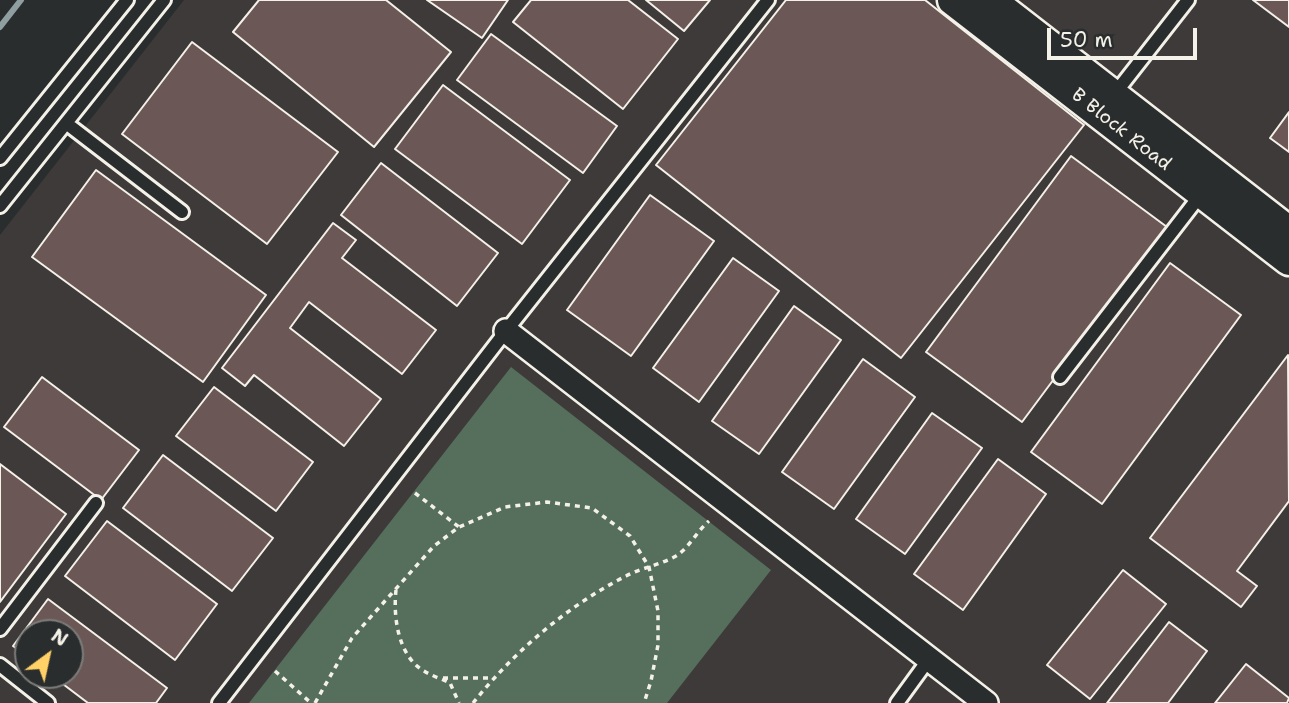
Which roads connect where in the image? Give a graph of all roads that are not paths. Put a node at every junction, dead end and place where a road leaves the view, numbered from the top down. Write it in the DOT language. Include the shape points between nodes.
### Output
graph roads {
  1 [pos="127,0"];
  2 [pos="164,0"];
  3 [pos="953,0"];
  4 [pos="990,0"];
  5 [pos="1188,0"];
  6 [pos="765,1"];
  7 [pos="1107,104"];
  8 [pos="66,123"];
  9 [pos="0,159"];
  10 [pos="1202,193"];
  11 [pos="0,206"];
  12 [pos="182,212"];
  13 [pos="1289,232"];
  14 [pos="1289,260"];
  15 [pos="506,331"];
  16 [pos="1060,377"];
  17 [pos="96,503"];
  18 [pos="0,629"];
  19 [pos="929,659"];
  20 [pos="0,665"];
  21 [pos="48,703"];
  22 [pos="219,703"];
  23 [pos="897,703"];
  24 [pos="986,703"];
  1 -- 9 [label="lane"];
  2 -- 8 [label="lane"];
  3 -- 7 [label="street, B Block Road"];
  4 -- 7 [label="street, B Block Road"];
  5 -- 7 [label="lane"];
  6 -- 15 [label="lane"];
  7 -- 10 [label="street, B Block Road"];
  7 -- 13 [label="street, B Block Road"];
  8 -- 11 [label="lane"];
  8 -- 12 [label="lane"];
  10 -- 14 [label="street, B Block Road"];
  10 -- 16 [label="lane"];
  15 -- 19 [label="street"];
  15 -- 22 [label="lane"];
  17 -- 18 [label="lane"];
  19 -- 23 [label="lane"];
  19 -- 24 [label="street"];
  20 -- 21 [label="lane"];
}
